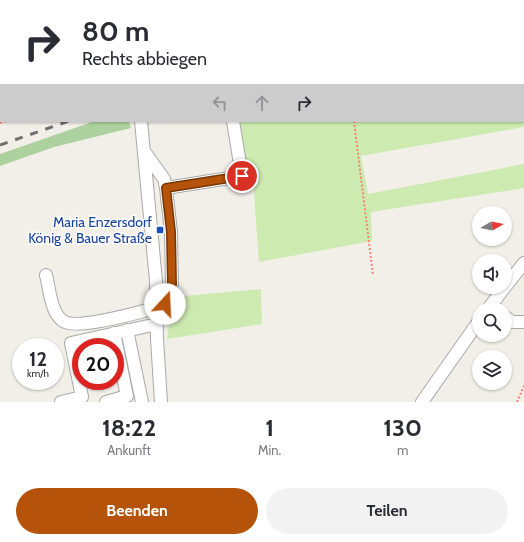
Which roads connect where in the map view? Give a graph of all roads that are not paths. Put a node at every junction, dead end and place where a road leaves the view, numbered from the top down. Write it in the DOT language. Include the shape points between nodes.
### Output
graph roads {
  1 [pos="141,122"];
  2 [pos="233,122"];
  3 [pos="144,151"];
  4 [pos="166,188"];
  5 [pos="524,263"];
  6 [pos="46,275"];
  7 [pos="512,278"];
  8 [pos="157,308"];
  9 [pos="512,322"];
  10 [pos="524,322"];
  11 [pos="157,324"];
  12 [pos="127,330"];
  13 [pos="472,332"];
  14 [pos="114,333"];
  15 [pos="61,402"];
  16 [pos="106,402"];
  17 [pos="142,402"];
  18 [pos="161,402"];
  19 [pos="422,402"];
  1 -- 3 [label="street"];
  2 -- 4 [label="street" via="242,176"];
  3 -- 4 [label="street" via="164,179"];
  3 -- 8 [label="street"];
  4 -- 8 [label="street" via="171,232 172,284 165,304"];
  5 -- 7 [label="street"];
  6 -- 8 [label="street" via="55,312 63,321 73,324 85,324"];
  8 -- 11 [label="street"];
  9 -- 10 [label="street"];
  11 -- 12 [label="street"];
  11 -- 18 [label="street"];
  12 -- 14 [label="street"];
  12 -- 17 [label="street"];
  13 -- 19 [label="street"];
  14 -- 15 [label="street" via="71,343 82,397"];
  14 -- 16 [label="street" via="127,396"];
}
